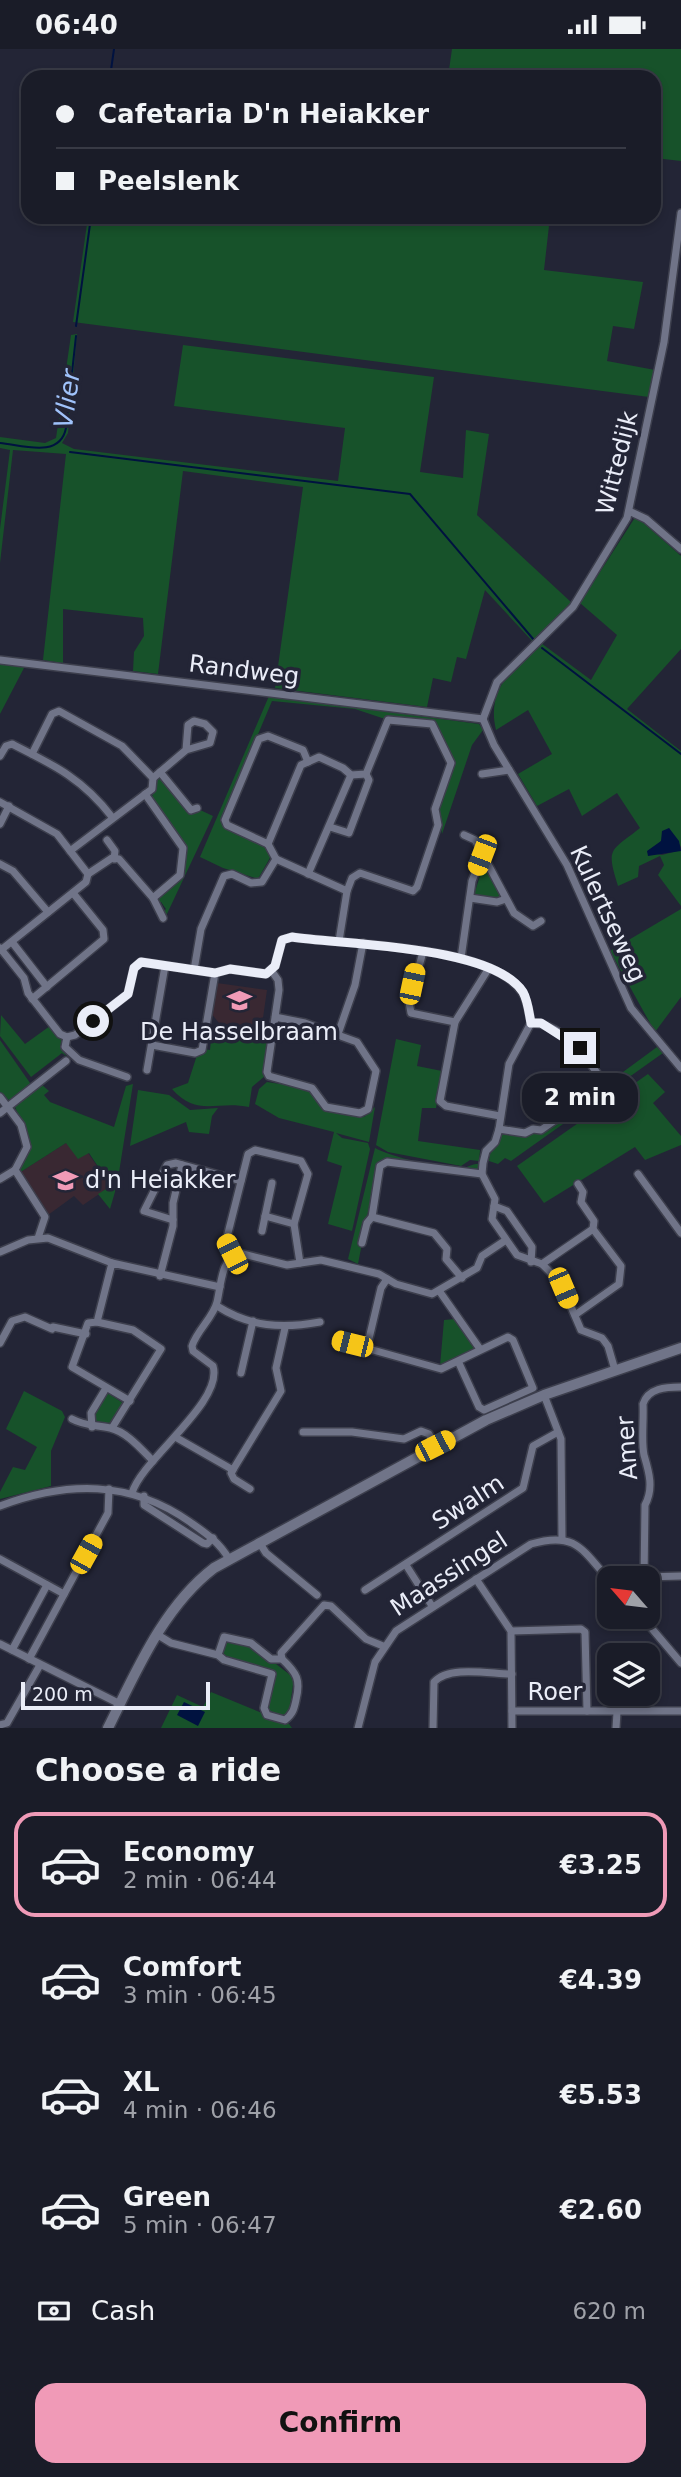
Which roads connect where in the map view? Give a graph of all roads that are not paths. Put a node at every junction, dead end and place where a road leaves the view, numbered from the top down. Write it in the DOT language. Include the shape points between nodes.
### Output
graph roads {
  1 [pos="681,213"];
  2 [pos="629,511"];
  3 [pos="681,549"];
  4 [pos="0,660"];
  5 [pos="483,719"];
  6 [pos="186,750"];
  7 [pos="32,754"];
  8 [pos="0,756"];
  9 [pos="308,762"];
  10 [pos="509,770"];
  11 [pos="160,772"];
  12 [pos="366,774"];
  13 [pos="482,774"];
  14 [pos="351,775"];
  15 [pos="153,778"];
  16 [pos="145,794"];
  17 [pos="0,802"];
  18 [pos="9,806"];
  19 [pos="197,808"];
  20 [pos="112,817"];
  21 [pos="0,824"];
  22 [pos="330,827"];
  23 [pos="464,835"];
  24 [pos="107,840"];
  25 [pos="268,844"];
  26 [pos="70,851"];
  27 [pos="482,855"];
  28 [pos="114,859"];
  29 [pos="276,859"];
  30 [pos="0,864"];
  31 [pos="88,874"];
  32 [pos="308,874"];
  33 [pos="347,891"];
  34 [pos="73,893"];
  35 [pos="153,898"];
  36 [pos="470,898"];
  37 [pos="506,899"];
  38 [pos="48,912"];
  39 [pos="163,918"];
  40 [pos="541,921"];
  41 [pos="339,941"];
  42 [pos="12,942"];
  43 [pos="363,943"];
  44 [pos="1,949"];
  45 [pos="423,952"];
  46 [pos="461,958"];
  47 [pos="165,966"];
  48 [pos="489,968"];
  49 [pos="194,970"];
  50 [pos="271,970"];
  51 [pos="215,973"];
  52 [pos="47,987"];
  53 [pos="32,999"];
  54 [pos="275,1017"];
  55 [pos="455,1022"];
  56 [pos="531,1023"];
  57 [pos="338,1034"];
  58 [pos="67,1037"];
  59 [pos="152,1045"];
  60 [pos="66,1061"];
  61 [pos="681,1068"];
  62 [pos="146,1070"];
  63 [pos="127,1077"];
  64 [pos="0,1097"];
  65 [pos="8,1107"];
  66 [pos="0,1113"];
  67 [pos="500,1116"];
  68 [pos="499,1129"];
  69 [pos="182,1165"];
  70 [pos="15,1170"];
  71 [pos="482,1174"];
  72 [pos="638,1174"];
  73 [pos="0,1179"];
  74 [pos="242,1181"];
  75 [pos="272,1183"];
  76 [pos="578,1184"];
  77 [pos="494,1206"];
  78 [pos="265,1216"];
  79 [pos="372,1217"];
  80 [pos="173,1220"];
  81 [pos="294,1224"];
  82 [pos="593,1229"];
  83 [pos="262,1231"];
  84 [pos="681,1233"];
  85 [pos="38,1238"];
  86 [pos="506,1240"];
  87 [pos="362,1243"];
  88 [pos="0,1252"];
  89 [pos="232,1254"];
  90 [pos="531,1262"];
  91 [pos="111,1263"];
  92 [pos="300,1263"];
  93 [pos="542,1264"];
  94 [pos="160,1276"];
  95 [pos="462,1278"];
  96 [pos="387,1279"];
  97 [pos="220,1287"];
  98 [pos="440,1292"];
  99 [pos="216,1306"];
  100 [pos="575,1315"];
  101 [pos="253,1321"];
  102 [pos="97,1322"];
  103 [pos="320,1322"];
  104 [pos="285,1328"];
  105 [pos="86,1334"];
  106 [pos="337,1340"];
  107 [pos="0,1343"];
  108 [pos="366,1347"];
  109 [pos="681,1348"];
  110 [pos="481,1349"];
  111 [pos="458,1361"];
  112 [pos="615,1370"];
  113 [pos="241,1373"];
  114 [pos="681,1387"];
  115 [pos="106,1388"];
  116 [pos="544,1395"];
  117 [pos="130,1401"];
  118 [pos="72,1419"];
  119 [pos="92,1427"];
  120 [pos="111,1428"];
  121 [pos="303,1432"];
  122 [pos="558,1432"];
  123 [pos="177,1438"];
  124 [pos="435,1446"];
  125 [pos="153,1461"];
  126 [pos="233,1470"];
  127 [pos="109,1489"];
  128 [pos="250,1489"];
  129 [pos="132,1493"];
  130 [pos="0,1506"];
  131 [pos="562,1539"];
  132 [pos="259,1542"];
  133 [pos="0,1559"];
  134 [pos="229,1559"];
  135 [pos="407,1565"];
  136 [pos="597,1566"];
  137 [pos="645,1566"];
  138 [pos="681,1576"];
  139 [pos="660,1577"];
  140 [pos="476,1579"];
  141 [pos="47,1585"];
  142 [pos="365,1590"];
  143 [pos="64,1594"];
  144 [pos="317,1595"];
  145 [pos="432,1606"];
  146 [pos="652,1629"];
  147 [pos="511,1631"];
  148 [pos="158,1635"];
  149 [pos="0,1644"];
  150 [pos="383,1646"];
  151 [pos="12,1650"];
  152 [pos="218,1655"];
  153 [pos="29,1659"];
  154 [pos="282,1659"];
  155 [pos="681,1663"];
  156 [pos="40,1665"];
  157 [pos="512,1674"];
  158 [pos="120,1704"];
  159 [pos="512,1711"];
  160 [pos="587,1711"];
  161 [pos="681,1711"];
  162 [pos="617,1712"];
  163 [pos="3,1724"];
  164 [pos="15,1728"];
  165 [pos="108,1728"];
  166 [pos="358,1728"];
  167 [pos="433,1728"];
  168 [pos="512,1728"];
  169 [pos="616,1728"];
  1 -- 2 [label="street, Wittedijk" via="670,306"];
  2 -- 3 [label="street" via="646,519"];
  2 -- 5 [label="street, Wittedijk" via="573,607 497,682"];
  4 -- 5 [label="street, Randweg"];
  5 -- 10 [label="street, Kulertseweg"];
  6 -- 6 [label="street" via="188,725 194,720 209,727 210,743"];
  6 -- 11 [label="street"];
  7 -- 8 [label="street" via="12,744 6,745"];
  7 -- 15 [label="street" via="52,714 59,711 122,746"];
  7 -- 20 [label="street" via="83,783"];
  9 -- 14 [label="street" via="319,757"];
  9 -- 25 [label="street" via="301,765"];
  9 -- 25 [label="street" via="303,750 268,736 258,739 225,820"];
  10 -- 13 [label="street"];
  10 -- 61 [label="street, Kulertseweg" via="567,865 631,1008"];
  11 -- 15 [label="street"];
  11 -- 19 [label="street" via="191,810"];
  12 -- 14 [label="street"];
  12 -- 22 [label="street" via="369,780 351,830 346,834"];
  12 -- 33 [label="street" via="391,719 432,724 451,763 435,809 438,825 417,887 413,891 360,873 352,878"];
  14 -- 22 [label="street"];
  15 -- 16 [label="street" via="152,789"];
  16 -- 20 [label="street"];
  16 -- 35 [label="street" via="184,852 180,876"];
  17 -- 18 [label="street"];
  18 -- 21 [label="street"];
  18 -- 26 [label="street" via="44,824"];
  20 -- 26 [label="street"];
  22 -- 32 [label="street"];
  23 -- 27 [label="street" via="475,840"];
  24 -- 28 [label="street" via="115,851"];
  25 -- 29 [label="street"];
  26 -- 31 [label="street"];
  27 -- 36 [label="street"];
  27 -- 37 [label="street"];
  28 -- 31 [label="street"];
  28 -- 35 [label="street" via="123,862"];
  29 -- 32 [label="street"];
  29 -- 49 [label="street" via="262,882 224,876 201,929"];
  30 -- 38 [label="street" via="13,871"];
  31 -- 34 [label="street"];
  32 -- 33 [label="street"];
  33 -- 41 [label="street"];
  34 -- 38 [label="street"];
  34 -- 52 [label="street" via="103,930 104,939"];
  35 -- 39 [label="street"];
  36 -- 37 [label="street"];
  36 -- 46 [label="street"];
  37 -- 40 [label="street" via="514,913 533,926"];
  38 -- 42 [label="street"];
  41 -- 43 [label="street"];
  41 -- 50 [label="street" via="286,938"];
  42 -- 44 [label="street"];
  42 -- 52 [label="street"];
  43 -- 45 [label="street"];
  43 -- 57 [label="street"];
  44 -- 53 [label="street" via="24,978"];
  45 -- 46 [label="street"];
  45 -- 55 [label="street" via="409,1002 411,1013"];
  46 -- 48 [label="street"];
  47 -- 49 [label="street"];
  47 -- 58 [label="street" via="137,964 128,994"];
  47 -- 59 [label="street"];
  48 -- 55 [label="street"];
  48 -- 56 [label="street" via="524,994"];
  49 -- 51 [label="street"];
  50 -- 51 [label="street"];
  50 -- 54 [label="street" via="279,990"];
  51 -- 59 [label="street" via="202,1050 195,1053"];
  52 -- 53 [label="street"];
  53 -- 58 [label="street"];
  54 -- 57 [label="street"];
  54 -- 57 [label="street" via="269,1076 312,1088 327,1107 364,1112 371,1101 375,1068 361,1045"];
  55 -- 67 [label="street" via="440,1101 446,1107"];
  56 -- 67 [label="street" via="509,1064"];
  56 -- 68 [label="street" via="541,1023 580,1048 597,1073 594,1093 541,1131"];
  58 -- 63 [label="street" via="65,1047 72,1056"];
  59 -- 62 [label="street"];
  60 -- 65 [label="street"];
  64 -- 65 [label="street"];
  65 -- 66 [label="street"];
  65 -- 70 [label="street" via="27,1139"];
  67 -- 68 [label="street"];
  68 -- 71 [label="street" via="486,1151"];
  69 -- 74 [label="street"];
  69 -- 80 [label="street"];
  69 -- 80 [label="street" via="167,1165 144,1207 147,1215"];
  70 -- 73 [label="street"];
  70 -- 85 [label="street" via="45,1217"];
  71 -- 77 [label="street" via="493,1192"];
  71 -- 79 [label="street" via="387,1162 380,1166"];
  72 -- 84 [label="street"];
  74 -- 81 [label="street" via="248,1154 255,1150 302,1161 308,1174"];
  74 -- 89 [label="street" via="226,1241"];
  75 -- 78 [label="street"];
  76 -- 82 [label="street"];
  77 -- 86 [label="street" via="492,1219"];
  77 -- 90 [label="street" via="504,1208 532,1247"];
  78 -- 81 [label="street"];
  78 -- 83 [label="street"];
  79 -- 87 [label="street"];
  79 -- 95 [label="street" via="433,1233"];
  80 -- 94 [label="street"];
  81 -- 92 [label="street"];
  82 -- 93 [label="street"];
  82 -- 100 [label="street" via="621,1266 619,1284"];
  85 -- 88 [label="street"];
  85 -- 91 [label="street" via="91,1252"];
  86 -- 90 [label="street" via="517,1255"];
  86 -- 95 [label="street" via="482,1256 477,1268"];
  89 -- 92 [label="street" via="287,1265"];
  89 -- 97 [label="street"];
  90 -- 93 [label="street"];
  91 -- 94 [label="street"];
  91 -- 102 [label="street"];
  92 -- 96 [label="street" via="321,1260"];
  93 -- 100 [label="street" via="563,1288"];
  94 -- 97 [label="street"];
  95 -- 98 [label="street"];
  96 -- 98 [label="street" via="432,1294"];
  96 -- 108 [label="street"];
  97 -- 99 [label="street"];
  98 -- 110 [label="street"];
  99 -- 101 [label="street"];
  99 -- 123 [label="street" via="192,1346 213,1366 215,1378"];
  100 -- 112 [label="street" via="584,1334 601,1338 608,1346"];
  101 -- 104 [label="street"];
  101 -- 113 [label="street"];
  102 -- 105 [label="street" via="88,1323"];
  102 -- 117 [label="street" via="133,1330 161,1347"];
  103 -- 104 [label="street"];
  104 -- 126 [label="street" via="276,1368 281,1391"];
  105 -- 107 [label="street" via="25,1317 12,1321"];
  105 -- 115 [label="street" via="72,1367"];
  106 -- 108 [label="street"];
  108 -- 111 [label="street" via="441,1369"];
  109 -- 112 [label="street"];
  110 -- 111 [label="street"];
  110 -- 111 [label="street" via="505,1338 513,1340 533,1388 484,1410"];
  112 -- 116 [label="street"];
  114 -- 137 [label="street, Amer" via="653,1391 643,1404 644,1455 650,1468"];
  115 -- 117 [label="street"];
  115 -- 119 [label="street" via="91,1413"];
  116 -- 122 [label="street"];
  116 -- 124 [label="street"];
  117 -- 120 [label="street"];
  118 -- 119 [label="street"];
  119 -- 120 [label="street"];
  120 -- 125 [label="street" via="134,1441"];
  121 -- 124 [label="street" via="352,1431 404,1439 421,1431 429,1434"];
  122 -- 131 [label="street"];
  122 -- 135 [label="street, Swalm" via="533,1446 523,1488"];
  123 -- 125 [label="street"];
  123 -- 126 [label="street"];
  124 -- 132 [label="street"];
  125 -- 129 [label="street" via="139,1475"];
  126 -- 128 [label="street" via="234,1479"];
  127 -- 129 [label="street"];
  127 -- 130 [label="street" via="47,1491"];
  127 -- 143 [label="street" via="108,1513"];
  129 -- 134 [label="street" via="144,1496 144,1505 203,1543 212,1538 220,1543"];
  131 -- 136 [label="street" via="579,1546"];
  131 -- 140 [label="street, Maassingel" via="531,1544"];
  132 -- 134 [label="street"];
  132 -- 144 [label="street"];
  133 -- 141 [label="street"];
  134 -- 148 [label="street" via="190,1589"];
  135 -- 142 [label="street, Swalm"];
  135 -- 145 [label="street"];
  138 -- 139 [label="street, Amer"];
  140 -- 145 [label="street, Maassingel"];
  140 -- 147 [label="street"];
  141 -- 143 [label="street"];
  141 -- 151 [label="street"];
  143 -- 153 [label="street"];
  145 -- 150 [label="street, Maassingel" via="406,1622"];
  146 -- 155 [label="street"];
  147 -- 157 [label="street"];
  147 -- 160 [label="street" via="585,1632"];
  148 -- 152 [label="street"];
  148 -- 158 [label="street"];
  149 -- 151 [label="street"];
  150 -- 154 [label="street" via="366,1639 331,1606 324,1605 281,1653"];
  150 -- 166 [label="street, Maassingel"];
  151 -- 153 [label="street"];
  152 -- 154 [label="street" via="225,1637 251,1643 271,1659"];
  152 -- 154 [label="street" via="272,1674 264,1708 267,1715 285,1720 292,1714 300,1685 296,1673"];
  153 -- 156 [label="street"];
  156 -- 158 [label="street"];
  156 -- 163 [label="street"];
  157 -- 159 [label="street"];
  157 -- 167 [label="street" via="438,1678 434,1682"];
  158 -- 165 [label="street"];
  159 -- 160 [label="street, Roer"];
  159 -- 168 [label="street"];
  160 -- 162 [label="street, Roer"];
  161 -- 162 [label="street, Roer"];
  162 -- 169 [label="street"];
  163 -- 164 [label="street"];
}
